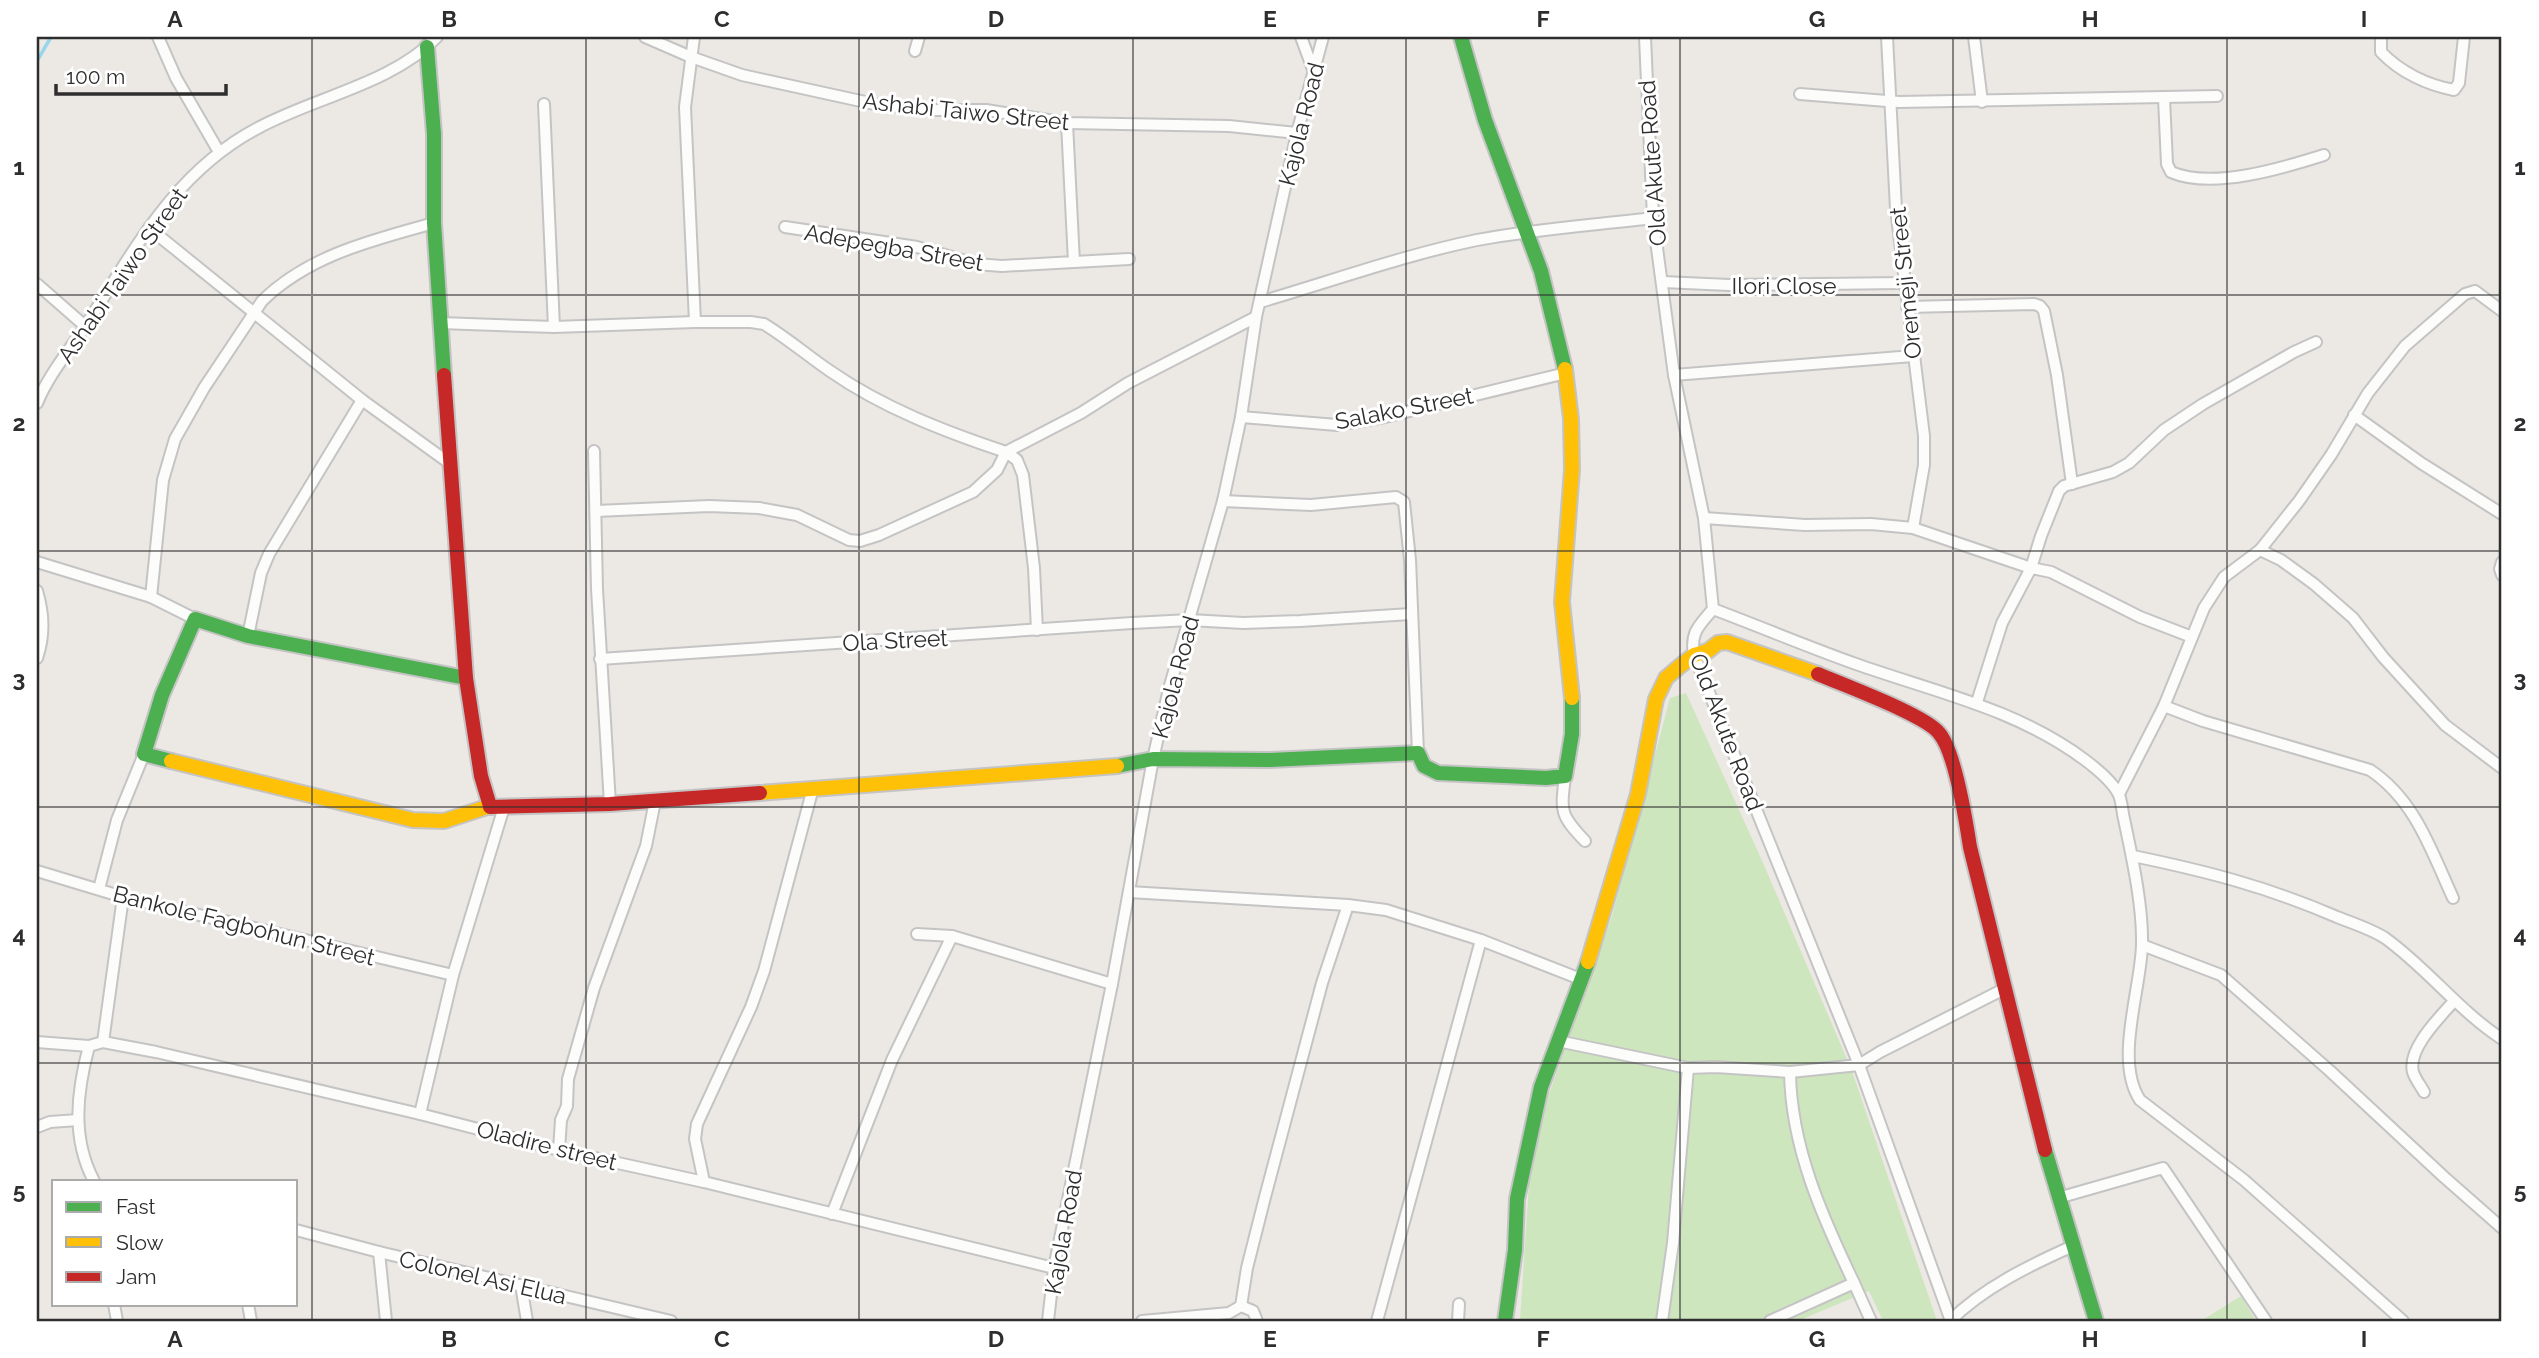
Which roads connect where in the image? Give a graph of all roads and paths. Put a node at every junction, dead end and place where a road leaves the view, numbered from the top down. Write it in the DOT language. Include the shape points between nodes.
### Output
graph roads {
  1 [pos="158,37"];
  2 [pos="645,37"];
  3 [pos="694,37"];
  4 [pos="919,37"];
  5 [pos="1301,37"];
  6 [pos="1324,37"];
  7 [pos="1461,37"];
  8 [pos="1645,37"];
  9 [pos="1887,37"];
  10 [pos="1974,37"];
  11 [pos="2381,37"];
  12 [pos="2464,37"];
  13 [pos="432,42"];
  14 [pos="915,51"];
  15 [pos="691,57"];
  16 [pos="1314,72"];
  17 [pos="1800,94"];
  18 [pos="2217,96"];
  19 [pos="2164,98"];
  20 [pos="1889,102"];
  21 [pos="1982,102"];
  22 [pos="544,104"];
  23 [pos="1067,123"];
  24 [pos="1297,133"];
  25 [pos="219,152"];
  26 [pos="2324,155"];
  27 [pos="1653,218"];
  28 [pos="434,223"];
  29 [pos="785,227"];
  30 [pos="149,228"];
  31 [pos="1527,231"];
  32 [pos="1129,259"];
  33 [pos="1074,262"];
  34 [pos="1663,282"];
  35 [pos="1904,283"];
  36 [pos="37,284"];
  37 [pos="1260,302"];
  38 [pos="1907,307"];
  39 [pos="2502,311"];
  40 [pos="254,313"];
  41 [pos="1256,317"];
  42 [pos="695,322"];
  43 [pos="440,323"];
  44 [pos="85,326"];
  45 [pos="554,327"];
  46 [pos="2316,342"];
  47 [pos="1913,356"];
  48 [pos="1566,373"];
  49 [pos="1674,375"];
  50 [pos="362,400"];
  51 [pos="37,401"];
  52 [pos="2354,415"];
  53 [pos="1241,417"];
  54 [pos="594,452"];
  55 [pos="1006,452"];
  56 [pos="452,465"];
  57 [pos="2072,484"];
  58 [pos="1223,501"];
  59 [pos="596,511"];
  60 [pos="2502,514"];
  61 [pos="1704,519"];
  62 [pos="1913,528"];
  63 [pos="2260,550"];
  64 [pos="37,562"];
  65 [pos="2502,562"];
  66 [pos="2031,568"];
  67 [pos="2502,575"];
  68 [pos="37,591"];
  69 [pos="151,597"];
  70 [pos="1713,609"];
  71 [pos="1411,614"];
  72 [pos="195,619"];
  73 [pos="1190,620"];
  74 [pos="1037,630"];
  75 [pos="248,636"];
  76 [pos="2192,637"];
  77 [pos="1694,655"];
  78 [pos="37,658"];
  79 [pos="600,659"];
  80 [pos="466,678"];
  81 [pos="1977,702"];
  82 [pos="2164,706"];
  83 [pos="1418,753"];
  84 [pos="144,754"];
  85 [pos="1153,759"];
  86 [pos="2502,768"];
  87 [pos="1565,776"];
  88 [pos="813,788"];
  89 [pos="2119,794"];
  90 [pos="655,801"];
  91 [pos="610,804"];
  92 [pos="497,807"];
  93 [pos="1585,841"];
  94 [pos="2133,856"];
  95 [pos="37,871"];
  96 [pos="99,889"];
  97 [pos="1129,892"];
  98 [pos="123,897"];
  99 [pos="2453,898"];
  100 [pos="1348,905"];
  101 [pos="917,934"];
  102 [pos="952,936"];
  103 [pos="1481,940"];
  104 [pos="2142,945"];
  105 [pos="453,975"];
  106 [pos="1583,980"];
  107 [pos="1112,984"];
  108 [pos="2006,988"];
  109 [pos="2454,1001"];
  110 [pos="2502,1039"];
  111 [pos="1558,1041"];
  112 [pos="37,1042"];
  113 [pos="103,1042"];
  114 [pos="89,1046"];
  115 [pos="1859,1065"];
  116 [pos="1688,1068"];
  117 [pos="1790,1072"];
  118 [pos="2424,1092"];
  119 [pos="420,1114"];
  120 [pos="78,1120"];
  121 [pos="37,1127"];
  122 [pos="559,1150"];
  123 [pos="94,1180"];
  124 [pos="704,1182"];
  125 [pos="2059,1198"];
  126 [pos="832,1214"];
  127 [pos="2502,1228"];
  128 [pos="298,1231"];
  129 [pos="2073,1246"];
  130 [pos="379,1252"];
  131 [pos="1054,1268"];
  132 [pos="1854,1283"];
  133 [pos="521,1285"];
  134 [pos="1459,1304"];
  135 [pos="1241,1306"];
  136 [pos="387,1321"];
  137 [pos="527,1321"];
  138 [pos="671,1321"];
  139 [pos="1048,1321"];
  140 [pos="1142,1321"];
  141 [pos="1257,1321"];
  142 [pos="1377,1321"];
  143 [pos="1458,1321"];
  144 [pos="1504,1321"];
  145 [pos="1662,1321"];
  146 [pos="1770,1321"];
  147 [pos="1871,1321"];
  148 [pos="1951,1321"];
  149 [pos="2096,1321"];
  150 [pos="2266,1321"];
  151 [pos="2403,1321"];
  1 -- 25 [label="street"];
  2 -- 15 [label="street, Ashabi Taiwo Street"];
  3 -- 15 [label="street"];
  4 -- 14 [label="street"];
  5 -- 16 [label="street"];
  6 -- 16 [label="street, Kajola Road"];
  7 -- 31 [label="street" via="1477,97"];
  8 -- 27 [label="street, Old Akute Road"];
  9 -- 20 [label="street, Oremeji Street"];
  10 -- 21 [label="street"];
  11 -- 12 [label="street" via="2381,52 2395,67 2454,90 2459,83"];
  13 -- 25 [label="street, Ashabi Taiwo Street" via="391,71 257,128"];
  13 -- 28 [label="street"];
  15 -- 23 [label="street, Ashabi Taiwo Street" via="767,81 879,105 986,110"];
  15 -- 42 [label="street" via="685,107"];
  16 -- 24 [label="street, Kajola Road"];
  17 -- 20 [label="street"];
  18 -- 19 [label="street"];
  19 -- 21 [label="street"];
  19 -- 26 [label="street" via="2167,164 2178,175 2232,177 2277,170"];
  20 -- 21 [label="street"];
  20 -- 35 [label="street, Oremeji Street"];
  22 -- 45 [label="street"];
  23 -- 24 [label="street, Ashabi Taiwo Street" via="1229,126"];
  23 -- 33 [label="street"];
  24 -- 37 [label="street, Kajola Road"];
  25 -- 30 [label="street, Ashabi Taiwo Street" via="177,190"];
  27 -- 31 [label="street"];
  27 -- 34 [label="street, Old Akute Road"];
  28 -- 40 [label="street" via="318,261 271,292"];
  28 -- 43 [label="street"];
  29 -- 33 [label="street, Adepegba Street" via="917,247 976,264"];
  30 -- 40 [label="street"];
  30 -- 44 [label="street, Ashabi Taiwo Street"];
  31 -- 37 [label="street" via="1406,259"];
  31 -- 48 [label="street"];
  32 -- 33 [label="street, Adepegba Street"];
  34 -- 35 [label="street, Ilori Close"];
  34 -- 49 [label="street, Old Akute Road"];
  35 -- 38 [label="street, Oremeji Street"];
  36 -- 44 [label="street"];
  37 -- 41 [label="street, Kajola Road"];
  38 -- 47 [label="street, Oremeji Street"];
  38 -- 57 [label="street" via="2040,306 2057,375"];
  39 -- 52 [label="street" via="2475,291 2465,294 2405,346"];
  40 -- 50 [label="street"];
  40 -- 69 [label="street" via="176,439 163,481"];
  41 -- 53 [label="street, Kajola Road"];
  41 -- 55 [label="street"];
  42 -- 45 [label="street"];
  42 -- 55 [label="street" via="764,324 876,399"];
  43 -- 45 [label="street"];
  43 -- 56 [label="street"];
  44 -- 51 [label="street, Ashabi Taiwo Street"];
  46 -- 57 [label="street" via="2203,404 2164,430 2129,463"];
  47 -- 49 [label="street"];
  47 -- 62 [label="street, Oremeji Street" via="1924,465"];
  48 -- 53 [label="street, Salako Street" via="1337,425"];
  48 -- 87 [label="street" via="1572,436 1562,601 1571,694 1570,757"];
  49 -- 61 [label="street, Old Akute Road"];
  50 -- 56 [label="street"];
  50 -- 75 [label="street" via="269,554"];
  52 -- 60 [label="street"];
  52 -- 63 [label="street" via="2299,501"];
  53 -- 58 [label="street, Kajola Road"];
  54 -- 59 [label="street"];
  55 -- 59 [label="street" via="997,470 973,492 860,541 797,515 759,508"];
  55 -- 74 [label="street" via="1017,460 1023,475"];
  56 -- 80 [label="street"];
  57 -- 66 [label="street" via="2059,491"];
  58 -- 71 [label="street" via="1311,505 1396,497 1404,502 1406,512"];
  58 -- 73 [label="street, Kajola Road"];
  59 -- 79 [label="street"];
  61 -- 62 [label="street"];
  61 -- 70 [label="street, Old Akute Road"];
  62 -- 66 [label="street"];
  63 -- 76 [label="street" via="2224,577"];
  63 -- 86 [label="street" via="2314,584 2353,618 2445,725"];
  64 -- 69 [label="street"];
  65 -- 67 [label="street"];
  66 -- 76 [label="street" via="2051,572 2140,617"];
  66 -- 81 [label="street" via="2002,623"];
  68 -- 78 [label="street" via="43,609"];
  69 -- 72 [label="street"];
  70 -- 77 [label="street, Old Akute Road" via="1694,632"];
  70 -- 81 [label="street" via="1857,664"];
  71 -- 73 [label="street, Ola Street" via="1243,623"];
  71 -- 83 [label="street"];
  72 -- 75 [label="street"];
  72 -- 84 [label="street" via="162,695"];
  73 -- 74 [label="street, Ola Street"];
  73 -- 85 [label="street, Kajola Road"];
  74 -- 79 [label="street, Ola Street"];
  75 -- 80 [label="street"];
  76 -- 82 [label="street"];
  77 -- 106 [label="street" via="1665,678 1656,699 1638,794"];
  77 -- 108 [label="street" via="1727,642 1803,668 1923,720 1940,733 1952,762"];
  77 -- 115 [label="street, Old Akute Road"];
  79 -- 91 [label="street"];
  80 -- 92 [label="street" via="481,776"];
  81 -- 89 [label="street" via="2068,748 2099,771"];
  82 -- 89 [label="street"];
  82 -- 99 [label="street" via="2370,770 2386,780 2413,813"];
  83 -- 85 [label="street" via="1269,760"];
  83 -- 87 [label="street" via="1424,765 1438,772"];
  84 -- 92 [label="street" via="413,820 444,821"];
  84 -- 96 [label="street" via="117,820"];
  85 -- 88 [label="street" via="1118,766"];
  85 -- 97 [label="street, Kajola Road"];
  87 -- 93 [label="street" via="1562,810"];
  88 -- 90 [label="street"];
  88 -- 124 [label="street" via="764,971 697,1124 695,1139"];
  89 -- 94 [label="street"];
  90 -- 91 [label="street"];
  90 -- 122 [label="street" via="646,846 594,988 568,1079"];
  91 -- 92 [label="street"];
  92 -- 105 [label="street"];
  94 -- 104 [label="street"];
  94 -- 109 [label="street" via="2210,872 2290,897 2382,936"];
  95 -- 96 [label="street, Bankole Fagbohun Street"];
  96 -- 98 [label="street, Bankole Fagbohun Street"];
  97 -- 100 [label="street"];
  97 -- 107 [label="street, Kajola Road"];
  98 -- 105 [label="street, Bankole Fagbohun Street"];
  98 -- 113 [label="street"];
  100 -- 103 [label="street" via="1386,910"];
  100 -- 135 [label="street" via="1265,1196"];
  101 -- 102 [label="street"];
  102 -- 107 [label="street"];
  102 -- 126 [label="street" via="892,1060"];
  103 -- 106 [label="street"];
  103 -- 142 [label="street"];
  104 -- 127 [label="street" via="2221,975"];
  104 -- 151 [label="street" via="2131,1022 2130,1078 2140,1100 2244,1180"];
  105 -- 119 [label="street"];
  106 -- 111 [label="street"];
  107 -- 131 [label="street, Kajola Road"];
  108 -- 115 [label="street"];
  108 -- 125 [label="street"];
  109 -- 110 [label="street"];
  109 -- 118 [label="street" via="2417,1050 2414,1074"];
  111 -- 116 [label="street"];
  111 -- 144 [label="street" via="1541,1087 1517,1199"];
  112 -- 114 [label="street, Oladire street"];
  113 -- 114 [label="street, Oladire street"];
  113 -- 119 [label="street, Oladire street"];
  114 -- 120 [label="street" via="80,1080"];
  115 -- 117 [label="street"];
  115 -- 148 [label="street, Old Akute Road"];
  116 -- 117 [label="street"];
  116 -- 145 [label="street" via="1674,1243"];
  117 -- 132 [label="street" via="1800,1147 1818,1206"];
  119 -- 122 [label="street, Oladire street"];
  120 -- 121 [label="street"];
  120 -- 123 [label="street"];
  122 -- 124 [label="street, Oladire street"];
  124 -- 126 [label="street, Oladire street"];
  125 -- 129 [label="street"];
  125 -- 150 [label="street" via="2163,1168"];
  126 -- 131 [label="street, Oladire street"];
  128 -- 130 [label="street, Colonel Asi Elua"];
  129 -- 148 [label="street" via="1976,1299"];
  129 -- 149 [label="street"];
  130 -- 133 [label="street, Colonel Asi Elua"];
  130 -- 136 [label="street"];
  131 -- 139 [label="street, Kajola Road"];
  132 -- 146 [label="street"];
  132 -- 147 [label="street"];
  133 -- 137 [label="street"];
  133 -- 138 [label="street, Colonel Asi Elua"];
  134 -- 143 [label="street"];
  135 -- 140 [label="street" via="1229,1313"];
  135 -- 141 [label="street" via="1252,1311"];
}
